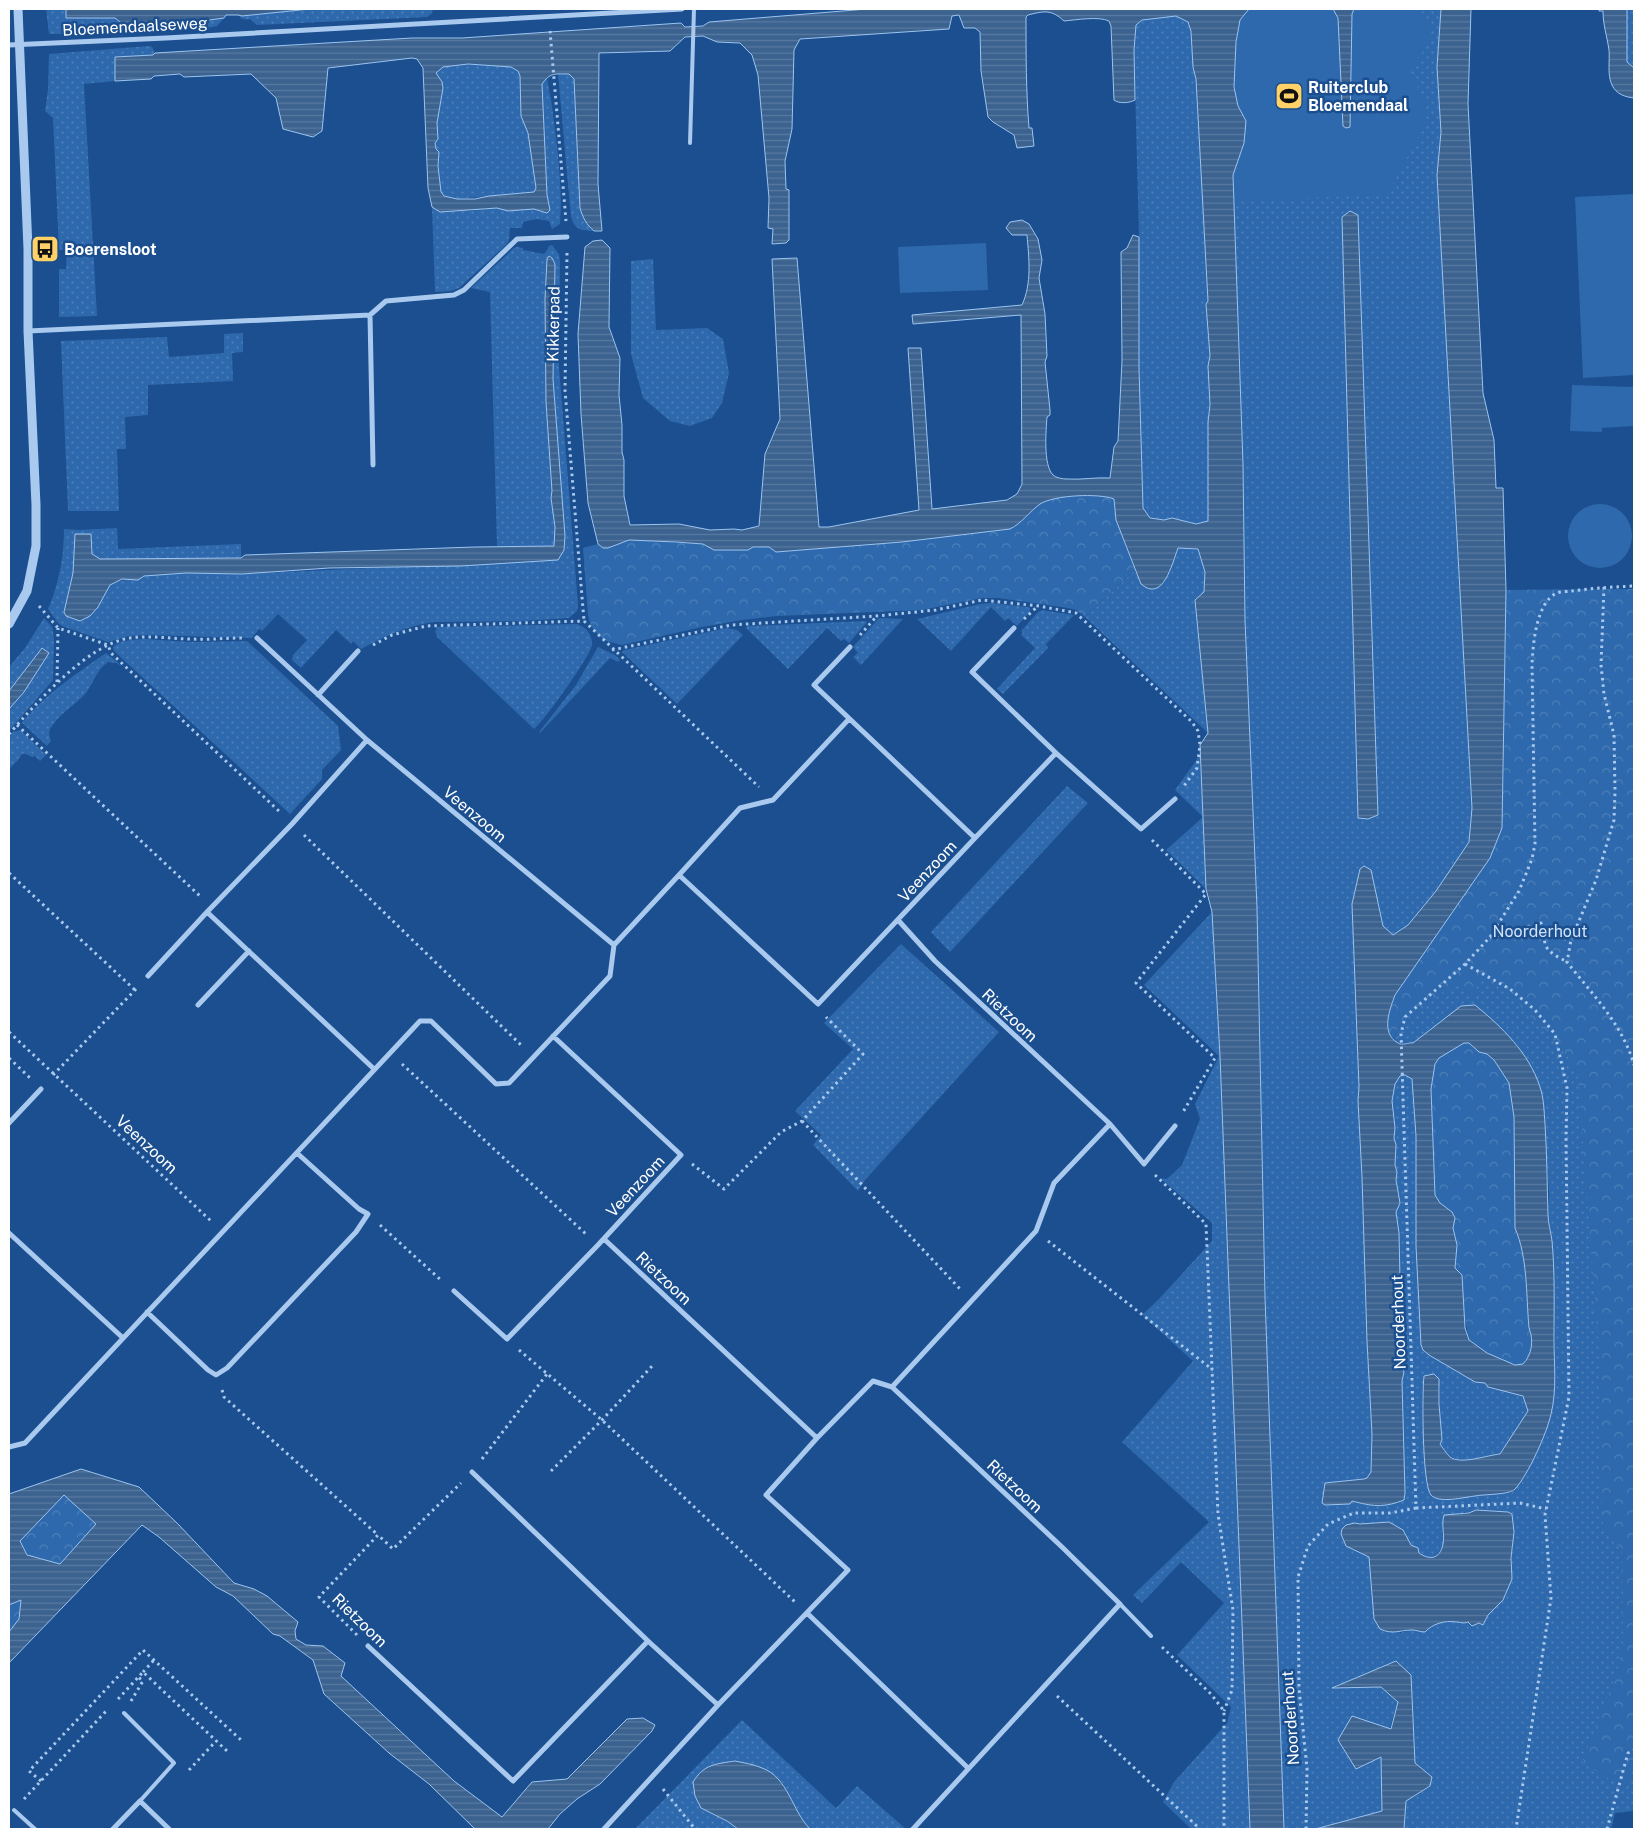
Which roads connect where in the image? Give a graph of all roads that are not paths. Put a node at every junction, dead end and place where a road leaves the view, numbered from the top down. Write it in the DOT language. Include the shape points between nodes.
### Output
graph roads {
  1 [pos="18,9"];
  2 [pos="682,9"];
  3 [pos="694,9"];
  4 [pos="20,44"];
  5 [pos="9,45"];
  6 [pos="690,143"];
  7 [pos="567,237"];
  8 [pos="370,315"];
  9 [pos="28,332"];
  10 [pos="373,466"];
  11 [pos="9,624"];
  12 [pos="1014,628"];
  13 [pos="257,638"];
  14 [pos="850,647"];
  15 [pos="358,651"];
  16 [pos="318,695"];
  17 [pos="849,720"];
  18 [pos="367,740"];
  19 [pos="1056,753"];
  20 [pos="1175,799"];
  21 [pos="975,838"];
  22 [pos="679,876"];
  23 [pos="207,912"];
  24 [pos="898,920"];
  25 [pos="614,945"];
  26 [pos="249,951"];
  27 [pos="148,976"];
  28 [pos="198,1006"];
  29 [pos="553,1036"];
  30 [pos="374,1069"];
  31 [pos="41,1089"];
  32 [pos="9,1122"];
  33 [pos="1110,1124"];
  34 [pos="1175,1126"];
  35 [pos="297,1152"];
  36 [pos="9,1233"];
  37 [pos="604,1239"];
  38 [pos="454,1291"];
  39 [pos="147,1312"];
  40 [pos="123,1338"];
  41 [pos="892,1387"];
  42 [pos="817,1438"];
  43 [pos="9,1447"];
  44 [pos="472,1472"];
  45 [pos="1120,1604"];
  46 [pos="807,1614"];
  47 [pos="1151,1636"];
  48 [pos="648,1641"];
  49 [pos="368,1646"];
  50 [pos="718,1705"];
  51 [pos="124,1713"];
  52 [pos="968,1768"];
  53 [pos="140,1801"];
  54 [pos="14,1810"];
  55 [pos="35,1829"];
  56 [pos="113,1829"];
  57 [pos="169,1829"];
  58 [pos="604,1829"];
  59 [pos="913,1829"];
  1 -- 4 [label="street"];
  2 -- 4 [label="street, Bloemendaalseweg"];
  3 -- 6 [label="lane"];
  4 -- 5 [label="street, Bloemendaalseweg"];
  4 -- 9 [label="street"];
  7 -- 8 [label="street" via="517,239 464,290 440,297 386,301"];
  8 -- 9 [label="street"];
  8 -- 10 [label="street"];
  9 -- 11 [label="street" via="36,546 26,591"];
  12 -- 19 [label="street" via="972,672"];
  13 -- 16 [label="street, Veenzoom"];
  14 -- 17 [label="street, Veenzoom" via="814,685"];
  15 -- 16 [label="street"];
  16 -- 18 [label="street, Veenzoom"];
  17 -- 21 [label="street, Veenzoom"];
  17 -- 22 [label="street" via="773,800 740,808"];
  18 -- 23 [label="street"];
  18 -- 25 [label="street, Veenzoom"];
  19 -- 20 [label="street" via="1141,829"];
  19 -- 21 [label="street"];
  21 -- 24 [label="street, Veenzoom"];
  22 -- 24 [label="street, Veenzoom" via="818,1004"];
  22 -- 25 [label="street"];
  23 -- 26 [label="street"];
  23 -- 27 [label="street"];
  24 -- 33 [label="street, Rietzoom" via="935,962"];
  25 -- 29 [label="street" via="610,976"];
  26 -- 28 [label="street"];
  26 -- 30 [label="street"];
  29 -- 30 [label="street" via="509,1083 496,1084 431,1021 420,1021"];
  29 -- 37 [label="street, Veenzoom" via="681,1155"];
  30 -- 35 [label="street"];
  31 -- 32 [label="street"];
  33 -- 34 [label="street, Rietzoom" via="1144,1164"];
  33 -- 41 [label="street" via="1054,1183 1036,1231"];
  35 -- 39 [label="street"];
  35 -- 39 [label="street" via="368,1214 356,1232 227,1368 216,1375"];
  36 -- 40 [label="street"];
  37 -- 38 [label="street, Veenzoom" via="507,1339"];
  37 -- 42 [label="street, Rietzoom"];
  39 -- 40 [label="street"];
  40 -- 43 [label="street" via="25,1443"];
  41 -- 42 [label="street" via="873,1381"];
  41 -- 45 [label="street, Rietzoom"];
  42 -- 46 [label="street" via="766,1495 848,1570"];
  44 -- 48 [label="street"];
  45 -- 47 [label="lane, Rietzoom"];
  45 -- 52 [label="street"];
  46 -- 50 [label="street"];
  46 -- 52 [label="street"];
  48 -- 49 [label="street, Rietzoom" via="513,1781"];
  48 -- 50 [label="street"];
  50 -- 58 [label="street"];
  51 -- 53 [label="lane" via="174,1764"];
  52 -- 59 [label="street"];
  53 -- 56 [label="street"];
  53 -- 57 [label="street"];
  54 -- 55 [label="lane"];
}
